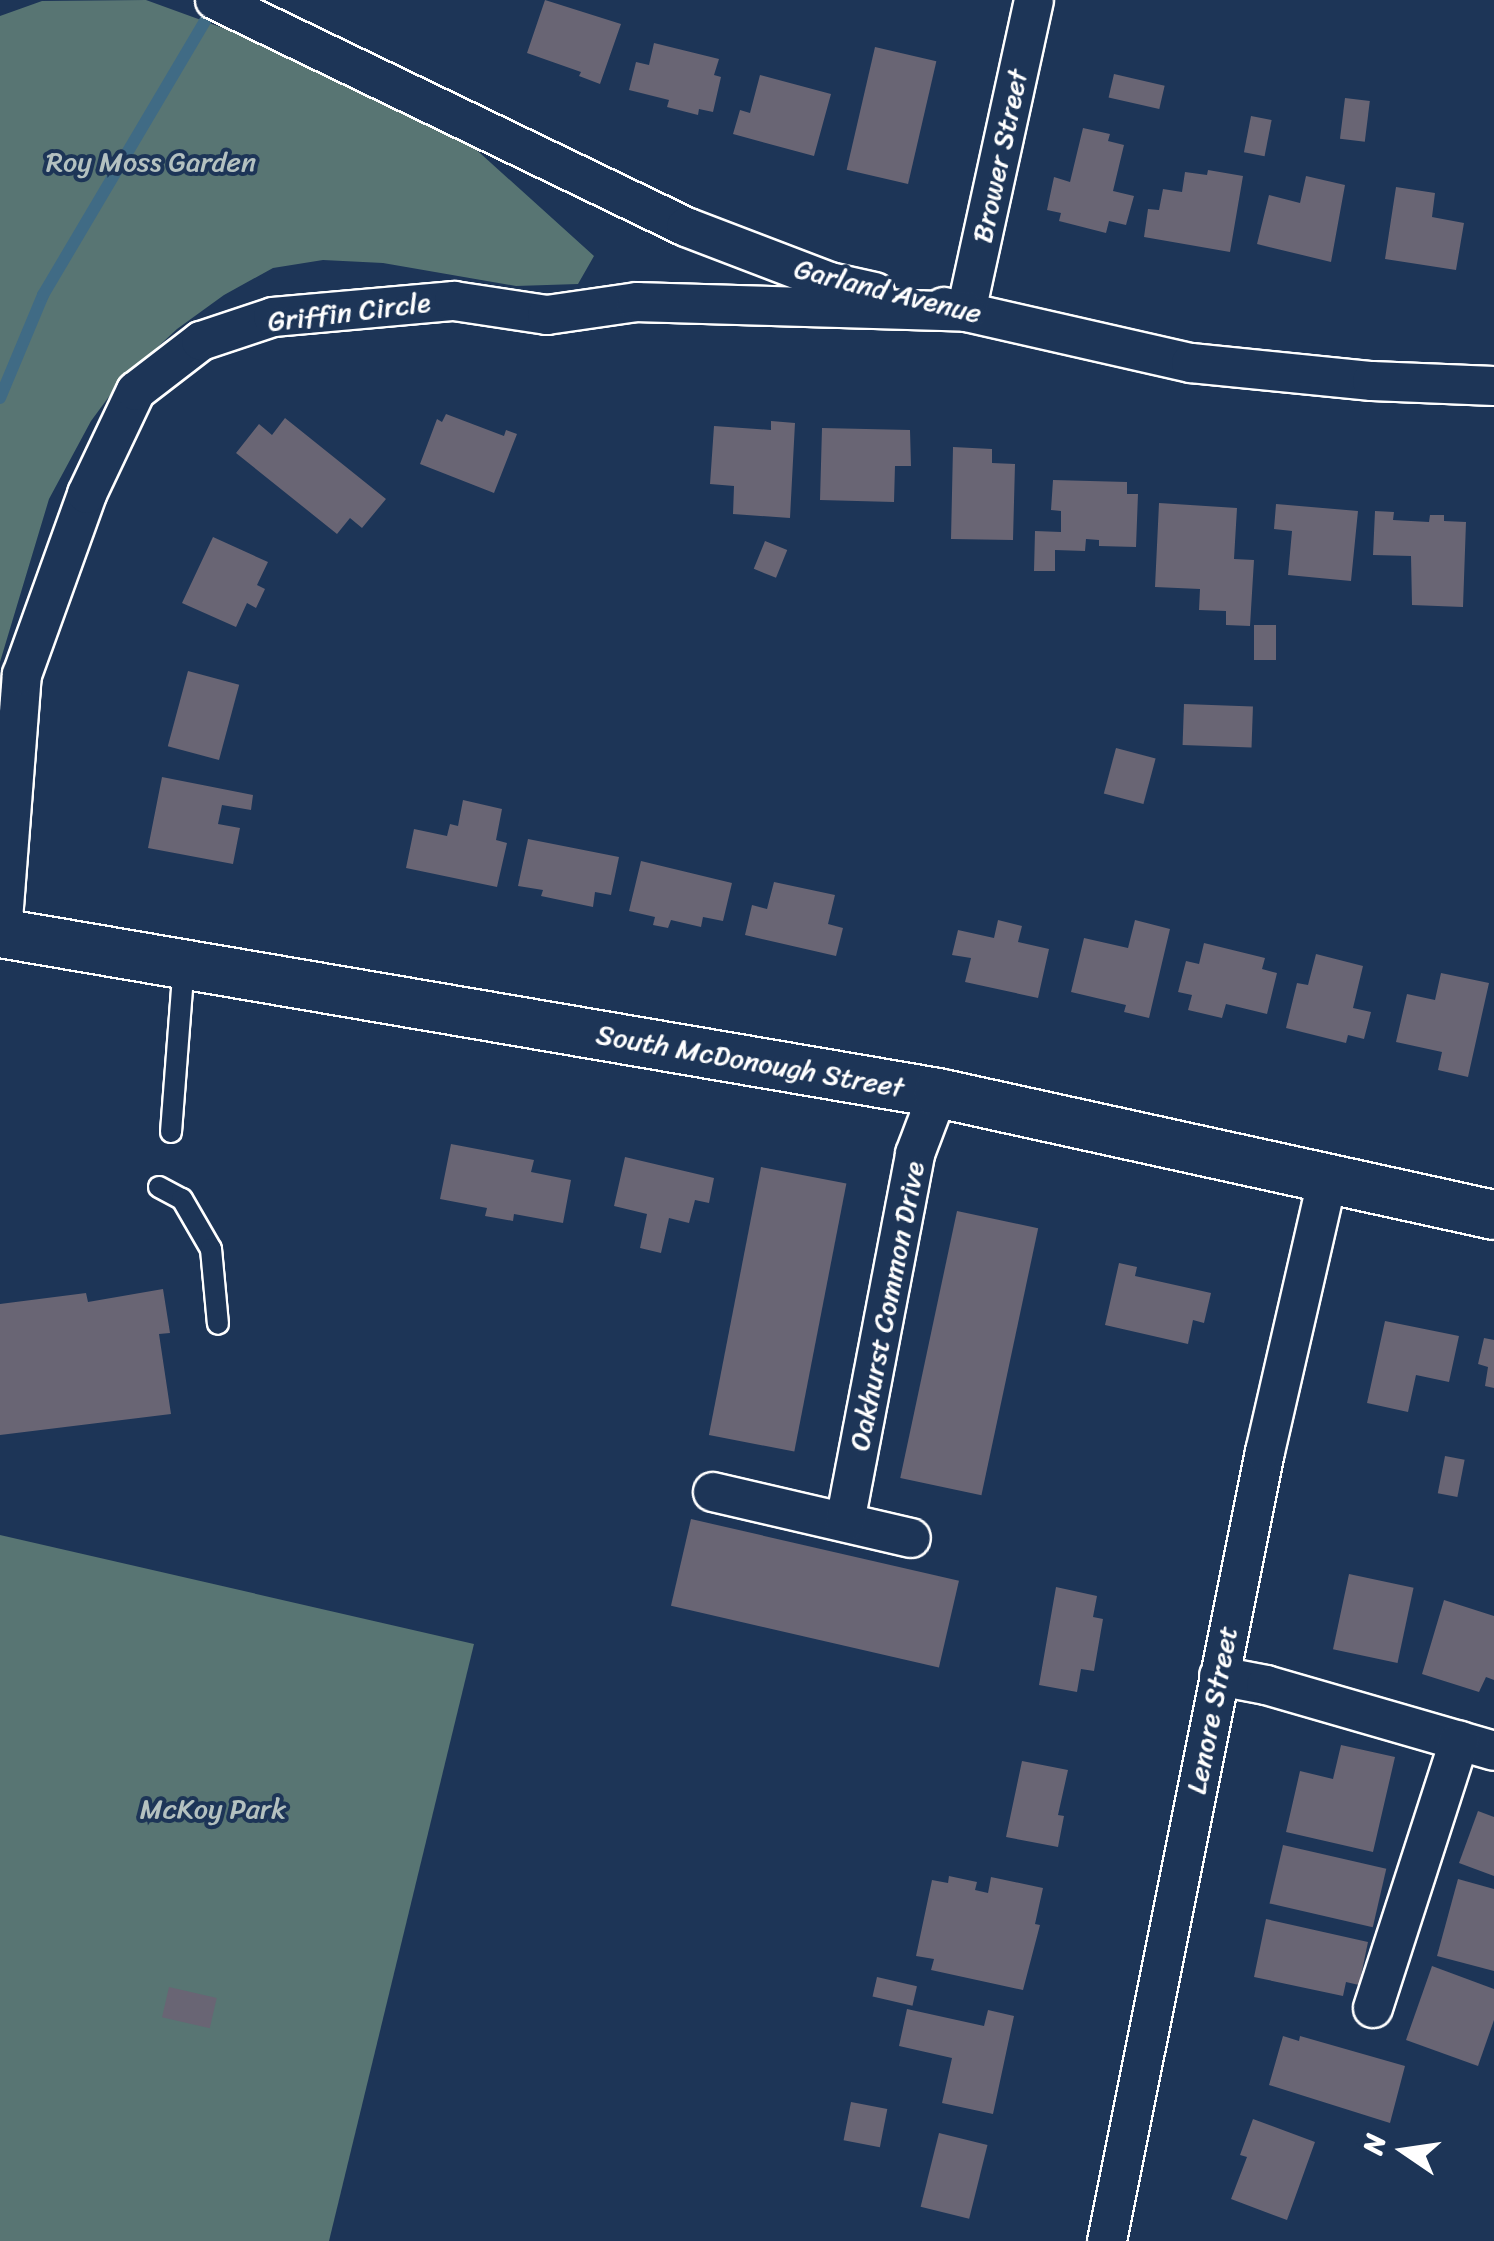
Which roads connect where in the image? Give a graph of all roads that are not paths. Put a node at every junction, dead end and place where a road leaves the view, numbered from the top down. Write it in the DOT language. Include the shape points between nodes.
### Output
graph roads {
  1 [pos="216,0"];
  2 [pos="1034,0"];
  3 [pos="966,312"];
  4 [pos="1494,386"];
  5 [pos="1,933"];
  6 [pos="184,964"];
  7 [pos="938,1093"];
  8 [pos="172,1132"];
  9 [pos="1326,1182"];
  10 [pos="160,1187"];
  11 [pos="1494,1215"];
  12 [pos="218,1324"];
  13 [pos="713,1492"];
  14 [pos="845,1522"];
  15 [pos="911,1538"];
  16 [pos="1219,1676"];
  17 [pos="1476,1746"];
  18 [pos="1373,2008"];
  19 [pos="1107,2241"];
  1 -- 3 [label="street, Garland Avenue" via="686,227 830,282"];
  2 -- 3 [label="street, Brower Street"];
  3 -- 4 [label="street, Garland Avenue" via="1191,363"];
  3 -- 5 [label="street, Griffin Circle" via="637,302 547,315 454,301 273,317 201,341 136,390 87,494 22,675"];
  5 -- 6 [label="street, South McDonough Street"];
  6 -- 7 [label="street, South McDonough Street"];
  6 -- 8 [label="lane"];
  7 -- 9 [label="street, South McDonough Street"];
  7 -- 14 [label="street, Oakhurst Common Drive" via="915,1154"];
  9 -- 11 [label="street, South McDonough Street"];
  9 -- 16 [label="street, Lenore Street"];
  10 -- 12 [label="lane" via="182,1199 211,1249"];
  13 -- 14 [label="street"];
  14 -- 15 [label="street"];
  16 -- 17 [label="street"];
  16 -- 19 [label="street, Lenore Street"];
  17 -- 18 [label="street"];
}
